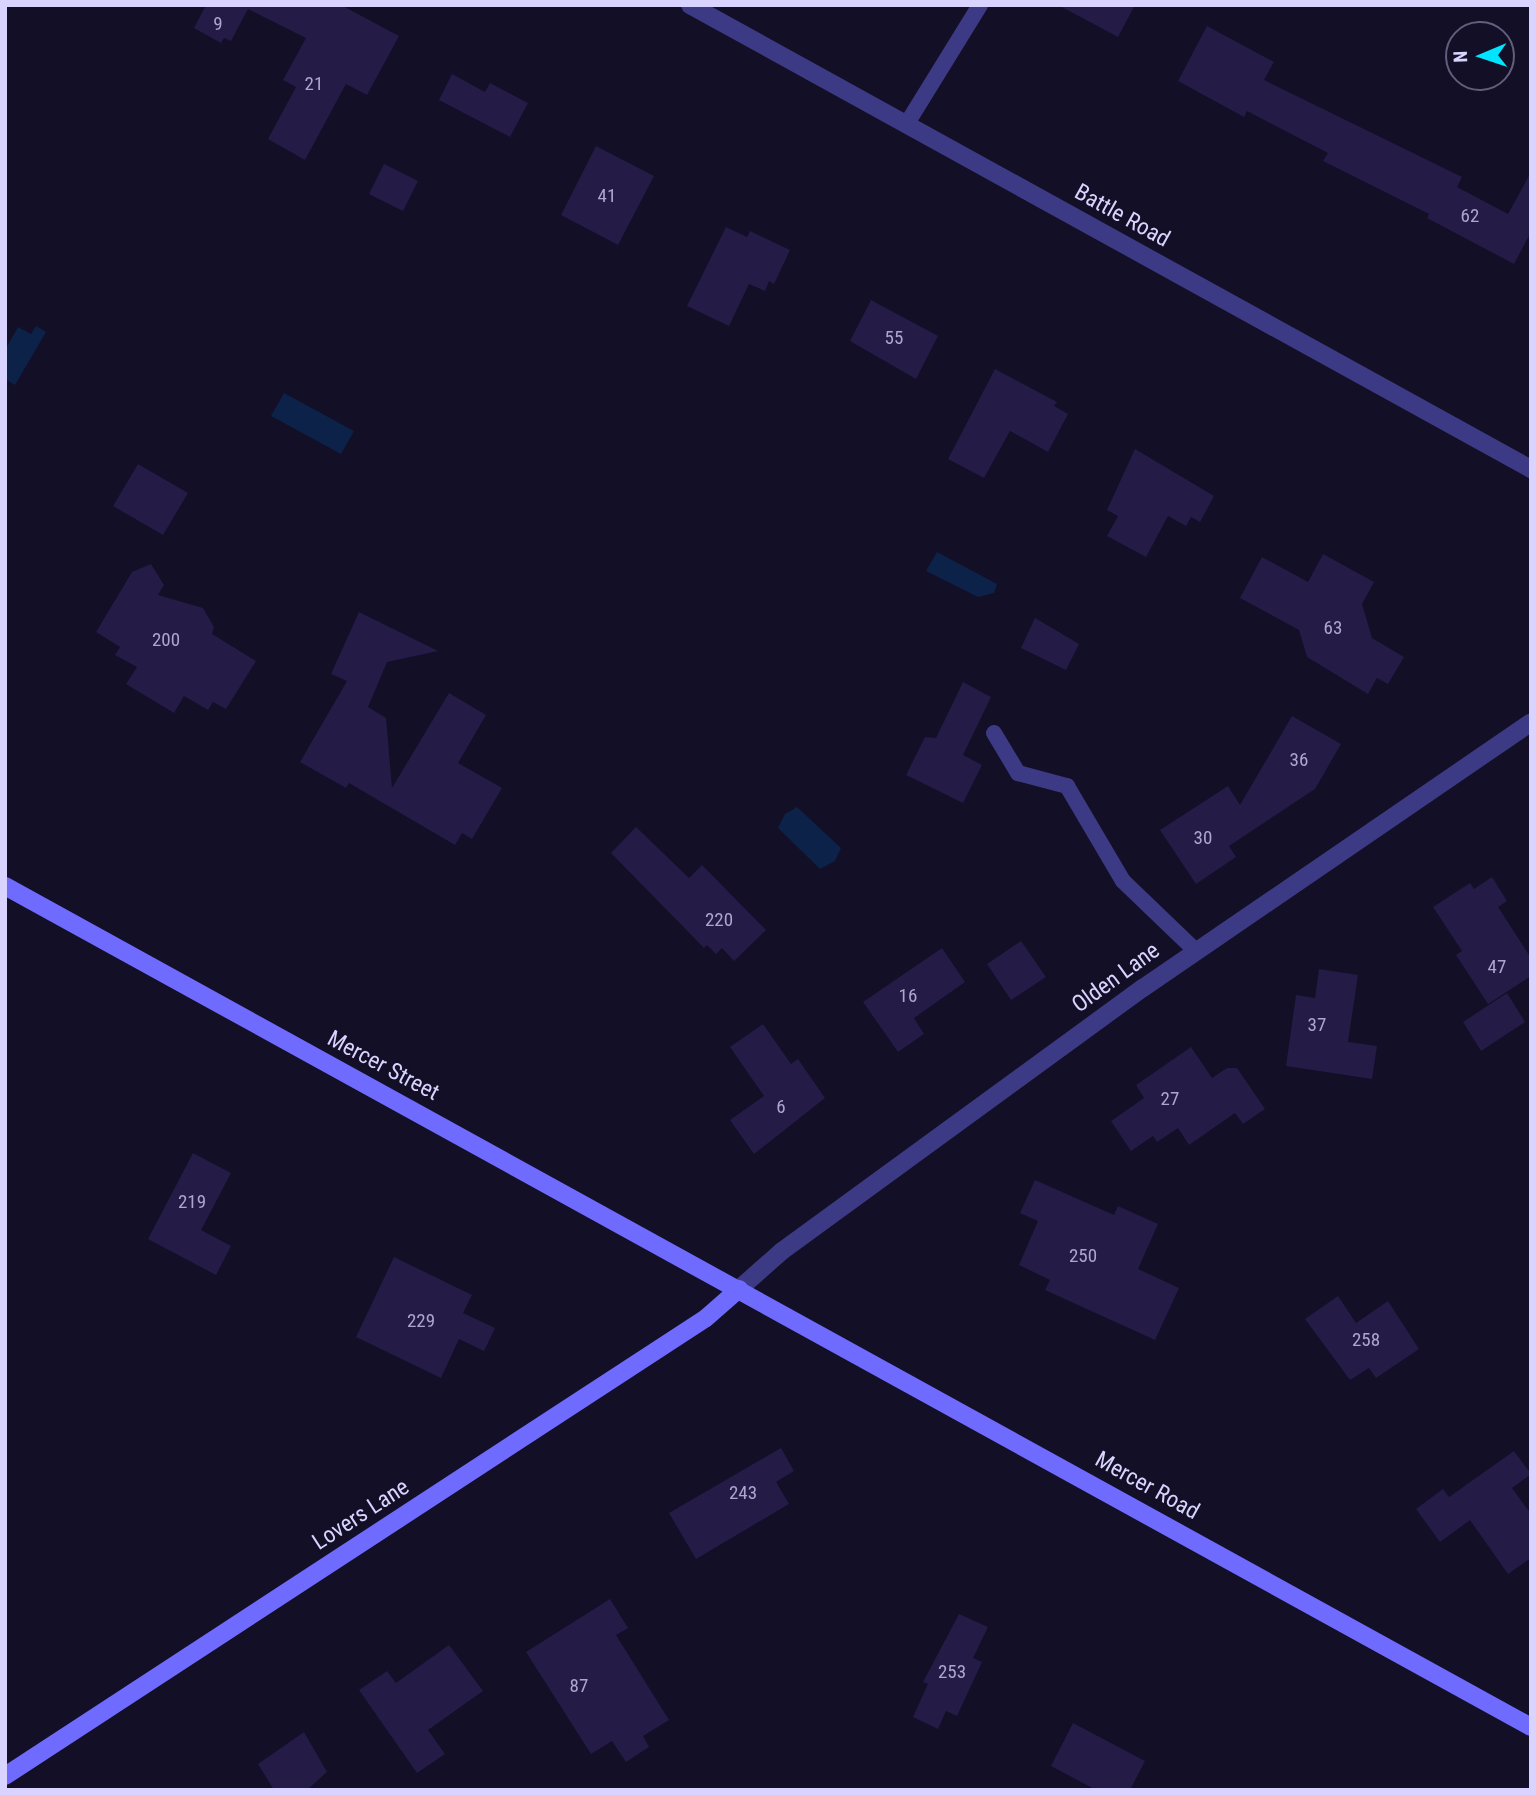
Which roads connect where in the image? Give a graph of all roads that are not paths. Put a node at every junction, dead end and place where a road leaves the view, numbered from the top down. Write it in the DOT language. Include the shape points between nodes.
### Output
graph roads {
  1 [pos="690,5"];
  2 [pos="980,5"];
  3 [pos="906,124"];
  4 [pos="1531,469"];
  5 [pos="1531,722"];
  6 [pos="995,733"];
  7 [pos="5,886"];
  8 [pos="1196,951"];
  9 [pos="739,1289"];
  10 [pos="1531,1727"];
  11 [pos="5,1776"];
  1 -- 3 [label="street, Battle Road"];
  2 -- 3 [label="lane"];
  3 -- 4 [label="street, Battle Road"];
  5 -- 8 [label="street, Olden Lane"];
  6 -- 8 [label="lane" via="1018,773 1067,786 1124,881"];
  7 -- 9 [label="main road, Mercer Street"];
  8 -- 9 [label="street, Olden Lane" via="782,1251"];
  9 -- 10 [label="main road, Mercer Road"];
  9 -- 11 [label="main road, Lovers Lane" via="706,1318"];
}
